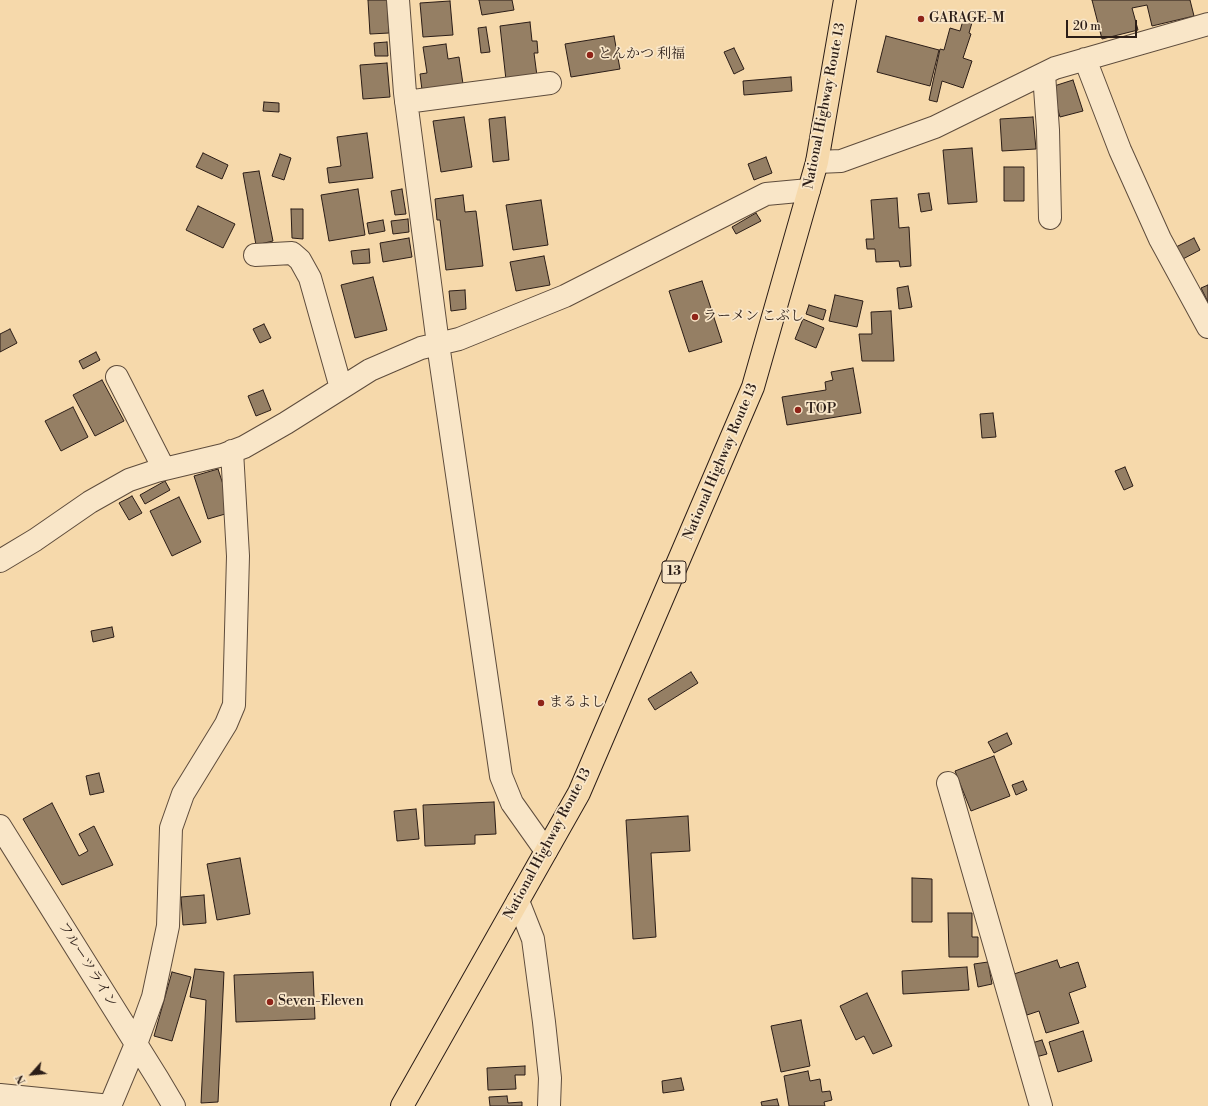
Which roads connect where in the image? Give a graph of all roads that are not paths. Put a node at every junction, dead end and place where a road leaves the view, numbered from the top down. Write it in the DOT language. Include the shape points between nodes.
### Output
graph roads {
  1 [pos="398,0"];
  2 [pos="845,0"];
  3 [pos="1208,24"];
  4 [pos="1085,59"];
  5 [pos="1044,74"];
  6 [pos="550,83"];
  7 [pos="406,102"];
  8 [pos="817,162"];
  9 [pos="809,190"];
  10 [pos="1050,218"];
  11 [pos="255,255"];
  12 [pos="1208,327"];
  13 [pos="438,344"];
  14 [pos="117,376"];
  15 [pos="342,388"];
  16 [pos="232,451"];
  17 [pos="164,469"];
  18 [pos="0,561"];
  19 [pos="948,783"];
  20 [pos="0,826"];
  21 [pos="546,851"];
  22 [pos="518,901"];
  23 [pos="136,1044"];
  24 [pos="0,1095"];
  25 [pos="111,1106"];
  26 [pos="174,1106"];
  27 [pos="402,1106"];
  28 [pos="549,1106"];
  29 [pos="1041,1106"];
  1 -- 7 [label="street"];
  2 -- 8 [label="highway, National Highway Route 13 / 13"];
  3 -- 4 [label="street"];
  4 -- 5 [label="street"];
  4 -- 12 [label="street" via="1120,150 1160,239"];
  5 -- 8 [label="street" via="935,127 841,160"];
  5 -- 10 [label="street"];
  6 -- 7 [label="street"];
  7 -- 13 [label="street"];
  8 -- 9 [label="highway, National Highway Route 13 / 13"];
  9 -- 13 [label="street" via="766,194 565,296 459,339"];
  9 -- 21 [label="highway, National Highway Route 13 / 13" via="753,387 579,793"];
  11 -- 15 [label="street" via="292,253 300,260 310,278"];
  13 -- 15 [label="street" via="421,348 370,370"];
  13 -- 21 [label="street" via="501,776 512,803"];
  14 -- 17 [label="street"];
  15 -- 16 [label="street" via="286,423"];
  16 -- 17 [label="street"];
  16 -- 23 [label="street" via="238,556 234,705 226,724 183,794 171,828 168,926 153,997"];
  17 -- 18 [label="street" via="129,480 90,502"];
  19 -- 29 [label="street"];
  20 -- 23 [label="street, フルーツライン"];
  21 -- 22 [label="highway, National Highway Route 13 / 13"];
  22 -- 27 [label="highway, National Highway Route 13 / 13"];
  22 -- 28 [label="street" via="533,939 546,1036 550,1078"];
  23 -- 25 [label="street"];
  23 -- 26 [label="street, フルーツライン"];
  24 -- 25 [label="street"];
}
